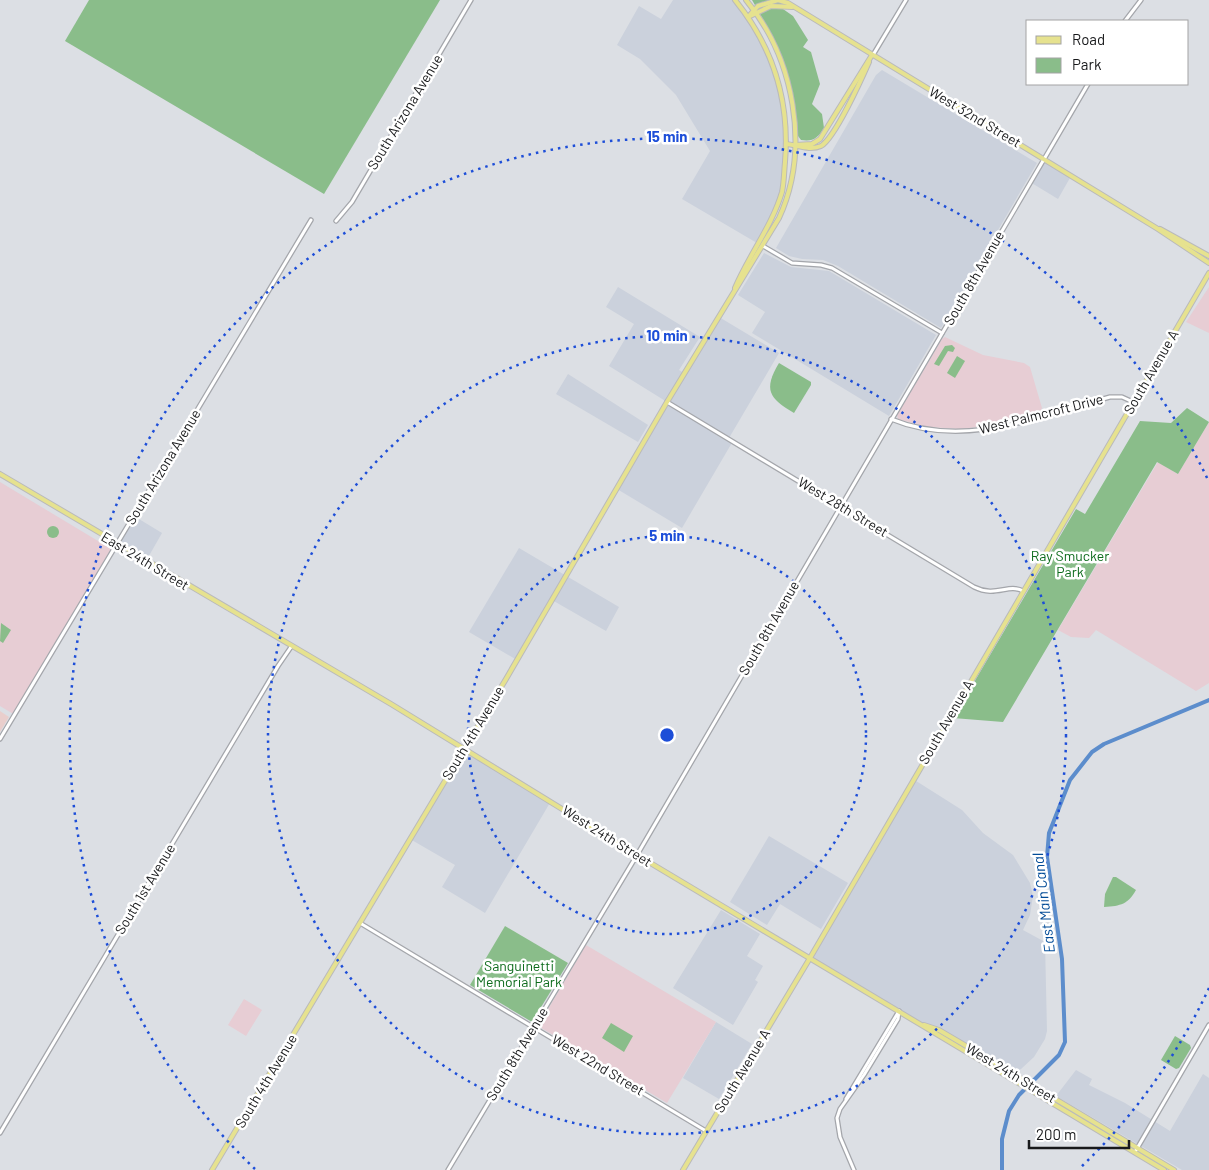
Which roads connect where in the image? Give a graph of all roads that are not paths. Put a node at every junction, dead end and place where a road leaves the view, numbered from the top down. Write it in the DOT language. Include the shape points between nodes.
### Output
graph roads {
  1 [pos="471,0"];
  2 [pos="735,0"];
  3 [pos="746,0"];
  4 [pos="778,0"];
  5 [pos="906,0"];
  6 [pos="1141,0"];
  7 [pos="792,7"];
  8 [pos="753,9"];
  9 [pos="757,14"];
  10 [pos="748,17"];
  11 [pos="1126,20"];
  12 [pos="872,55"];
  13 [pos="1087,85"];
  14 [pos="786,144"];
  15 [pos="795,145"];
  16 [pos="1044,159"];
  17 [pos="311,220"];
  18 [pos="336,222"];
  19 [pos="1158,229"];
  20 [pos="757,244"];
  21 [pos="763,246"];
  22 [pos="1209,256"];
  23 [pos="1209,263"];
  24 [pos="1209,273"];
  25 [pos="732,294"];
  26 [pos="942,333"];
  27 [pos="667,402"];
  28 [pos="1133,402"];
  29 [pos="890,419"];
  30 [pos="0,474"];
  31 [pos="840,506"];
  32 [pos="117,544"];
  33 [pos="1023,591"];
  34 [pos="291,647"];
  35 [pos="0,739"];
  36 [pos="464,748"];
  37 [pos="637,855"];
  38 [pos="360,923"];
  39 [pos="810,958"];
  40 [pos="899,1011"];
  41 [pos="924,1025"];
  42 [pos="1209,1025"];
  43 [pos="533,1026"];
  44 [pos="980,1054"];
  45 [pos="977,1060"];
  46 [pos="1046,1101"];
  47 [pos="1071,1109"];
  48 [pos="706,1131"];
  49 [pos="0,1133"];
  50 [pos="1136,1151"];
  51 [pos="212,1170"];
  52 [pos="448,1170"];
  53 [pos="683,1170"];
  54 [pos="854,1170"];
  55 [pos="1164,1170"];
  56 [pos="1174,1170"];
  1 -- 18 [label="street, South Arizona Avenue" via="352,202"];
  2 -- 10 [label="main road"];
  3 -- 8 [label="main road"];
  4 -- 7 [label="main road, West 32nd Street"];
  4 -- 8 [label="main road, West 32nd Street"];
  5 -- 12 [label="street"];
  6 -- 11 [label="street"];
  7 -- 9 [label="main road" via="772,6"];
  7 -- 12 [label="main road, West 32nd Street"];
  8 -- 9 [label="main road"];
  8 -- 10 [label="main road"];
  9 -- 10 [label="main road"];
  9 -- 15 [label="main road" via="776,49 788,84"];
  10 -- 14 [label="main road" via="776,73 785,115"];
  12 -- 15 [label="main road" via="820,139 812,144"];
  12 -- 16 [label="main road, West 32nd Street"];
  13 -- 16 [label="street, South 8th Avenue"];
  14 -- 15 [label="main road"];
  14 -- 20 [label="main road, South 4th Avenue" via="782,191 773,216"];
  15 -- 21 [label="main road, South 4th Avenue" via="787,198"];
  16 -- 19 [label="main road, West 32nd Street"];
  16 -- 26 [label="street, South 8th Avenue"];
  17 -- 32 [label="street, South Arizona Avenue"];
  19 -- 22 [label="main road, West 32nd Street"];
  19 -- 23 [label="main road, West 32nd Street"];
  20 -- 21 [label="main road"];
  20 -- 25 [label="main road, South 4th Avenue"];
  21 -- 25 [label="main road, South 4th Avenue"];
  21 -- 26 [label="street" via="792,263 832,268"];
  24 -- 28 [label="main road, South Avenue A"];
  25 -- 27 [label="main road, South 4th Avenue"];
  26 -- 29 [label="street, South 8th Avenue"];
  27 -- 31 [label="street, West 28th Street"];
  27 -- 36 [label="main road, South 4th Avenue"];
  28 -- 29 [label="street, West Palmcroft Drive" via="1122,397 1110,397 1005,426 966,432 920,429"];
  28 -- 33 [label="main road, South Avenue A"];
  29 -- 31 [label="street, South 8th Avenue"];
  30 -- 32 [label="main road, East 24th Street"];
  31 -- 33 [label="street, West 28th Street" via="982,590 994,592 1016,588"];
  31 -- 37 [label="street, South 8th Avenue"];
  32 -- 34 [label="main road, East 24th Street"];
  32 -- 35 [label="street, South Arizona Avenue"];
  33 -- 39 [label="main road, South Avenue A"];
  34 -- 36 [label="main road, West 24th Street"];
  34 -- 49 [label="street, South 1st Avenue"];
  36 -- 37 [label="main road, West 24th Street"];
  36 -- 38 [label="main road, South 4th Avenue"];
  37 -- 39 [label="main road, West 24th Street"];
  37 -- 43 [label="street, South 8th Avenue"];
  38 -- 43 [label="street, West 22nd Street"];
  38 -- 51 [label="main road, South 4th Avenue"];
  39 -- 40 [label="main road, West 24th Street"];
  39 -- 48 [label="main road, South Avenue A"];
  40 -- 41 [label="main road, West 24th Street"];
  40 -- 54 [label="street" via="898,1019 837,1118 840,1137"];
  41 -- 44 [label="main road, West 24th Street"];
  41 -- 45 [label="main road, West 24th Street"];
  42 -- 50 [label="street"];
  43 -- 48 [label="street, West 22nd Street"];
  43 -- 52 [label="street, South 8th Avenue"];
  44 -- 45 [label="street"];
  44 -- 47 [label="main road, West 24th Street"];
  45 -- 46 [label="main road, West 24th Street"];
  46 -- 47 [label="main road"];
  46 -- 50 [label="main road, West 24th Street"];
  47 -- 50 [label="main road, West 24th Street"];
  48 -- 53 [label="main road, South Avenue A"];
  50 -- 55 [label="main road, West 24th Street"];
  50 -- 56 [label="main road, West 24th Street"];
}
